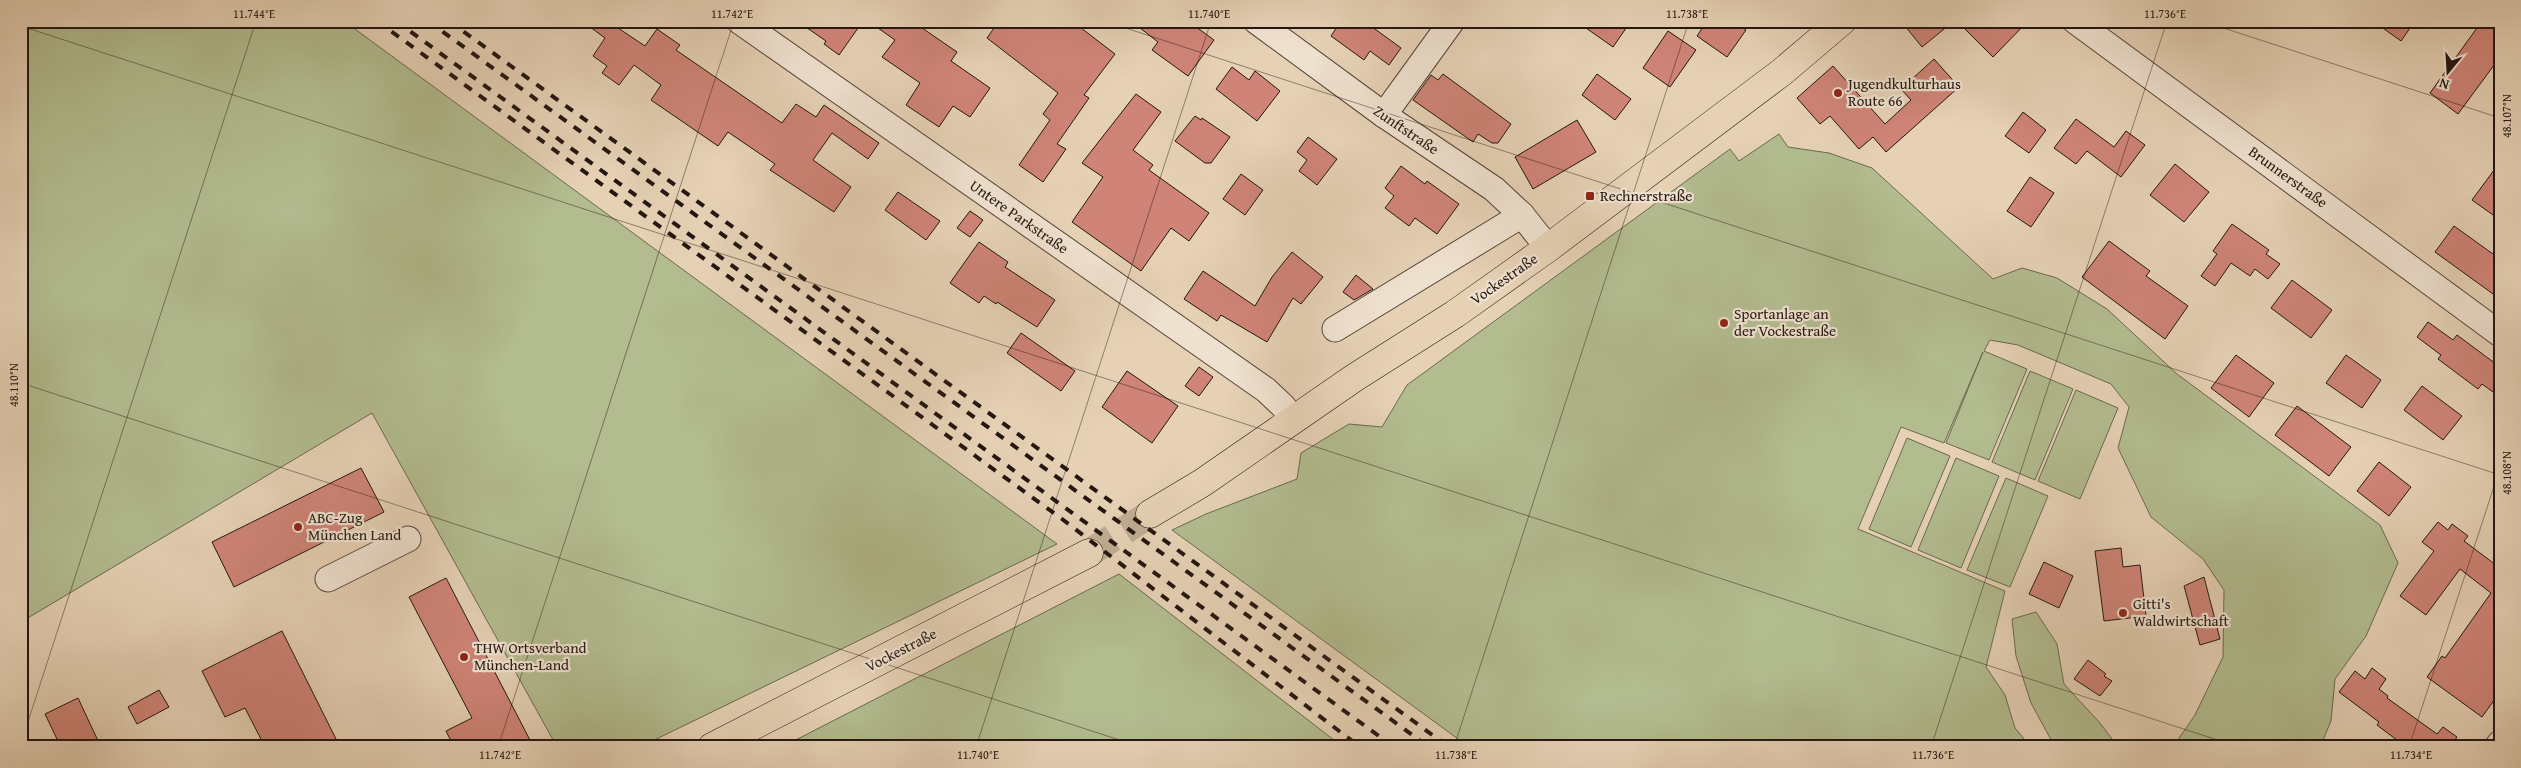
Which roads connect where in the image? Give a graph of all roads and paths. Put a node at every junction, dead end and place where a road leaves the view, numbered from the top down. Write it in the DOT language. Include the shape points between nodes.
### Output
graph roads {
  1 [pos="739,21"];
  2 [pos="1256,21"];
  3 [pos="1452,21"];
  4 [pos="1842,21"];
  5 [pos="2075,21"];
  6 [pos="1384,115"];
  7 [pos="1522,215"];
  8 [pos="1548,248"];
  9 [pos="1335,329"];
  10 [pos="2500,334"];
  11 [pos="1293,420"];
  12 [pos="1150,514"];
  13 [pos="408,539"];
  14 [pos="1089,553"];
  15 [pos="328,579"];
  16 [pos="2500,742"];
  17 [pos="712,747"];
  18 [pos="2496,747"];
  1 -- 11 [label="street, Untere Parkstraße" via="1266,390"];
  2 -- 6 [label="street, Zunftstraße"];
  3 -- 6 [label="street"];
  4 -- 8 [label="main road, Vockestraße" via="1782,72"];
  5 -- 10 [label="street, Brunnerstraße"];
  6 -- 7 [label="street, Zunftstraße" via="1494,189"];
  7 -- 8 [label="street, Zunftstraße"];
  7 -- 9 [label="street"];
  8 -- 11 [label="main road, Vockestraße" via="1455,314"];
  11 -- 12 [label="main road, Vockestraße" via="1202,483"];
  13 -- 15 [label="street"];
  14 -- 17 [label="main road, Vockestraße"];
  16 -- 18 [label="street"];
}
